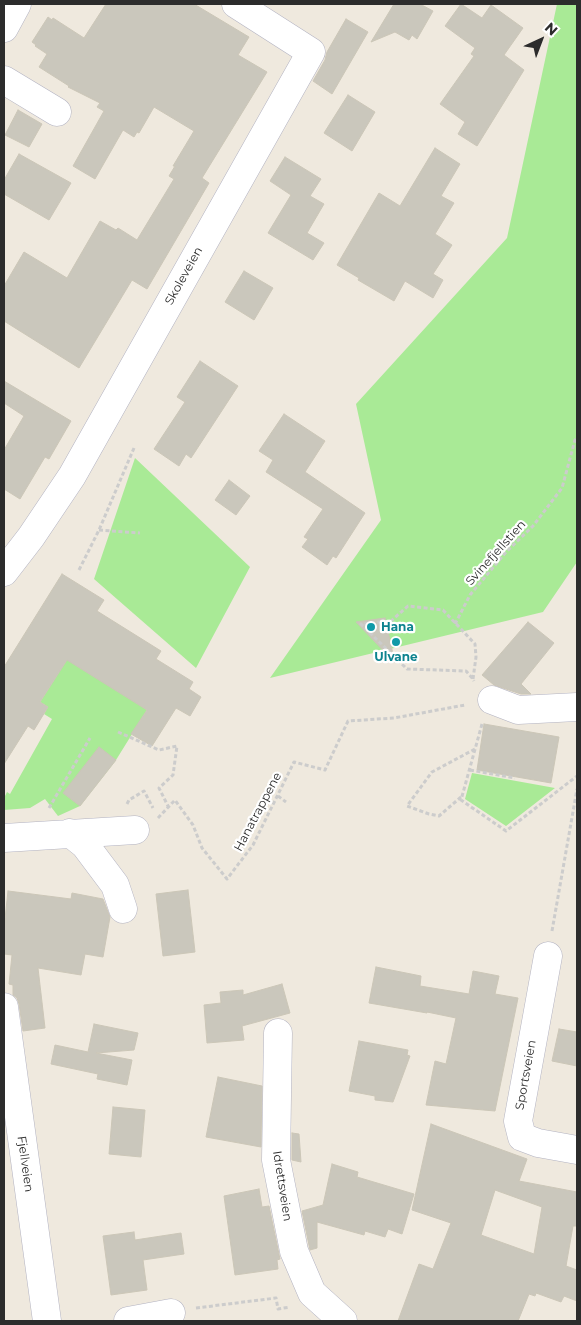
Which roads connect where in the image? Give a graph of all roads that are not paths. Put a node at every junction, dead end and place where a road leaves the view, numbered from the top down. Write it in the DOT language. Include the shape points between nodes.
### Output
graph roads {
  1 [pos="17,4"];
  2 [pos="236,4"];
  3 [pos="4,28"];
  4 [pos="4,80"];
  5 [pos="57,112"];
  6 [pos="4,572"];
  7 [pos="492,700"];
  8 [pos="577,707"];
  9 [pos="130,818"];
  10 [pos="4,823"];
  11 [pos="54,825"];
  12 [pos="4,838"];
  13 [pos="123,908"];
  14 [pos="548,956"];
  15 [pos="4,1007"];
  16 [pos="278,1033"];
  17 [pos="577,1150"];
  18 [pos="171,1313"];
  19 [pos="46,1321"];
  20 [pos="128,1321"];
  21 [pos="343,1321"];
  1 -- 3 [label="street"];
  2 -- 6 [label="street, Skoleveien" via="311,52 72,476"];
  4 -- 5 [label="street"];
  7 -- 8 [label="street" via="518,710"];
  9 -- 11 [label="street"];
  10 -- 11 [label="street"];
  11 -- 12 [label="street"];
  11 -- 13 [label="street" via="85,845 116,885"];
  14 -- 17 [label="street, Sportsveien" via="518,1120 522,1137"];
  15 -- 19 [label="street, Fjellveien"];
  16 -- 21 [label="street, Idrettsveien" via="276,1160 294,1251 312,1293"];
  18 -- 20 [label="street"];
}
